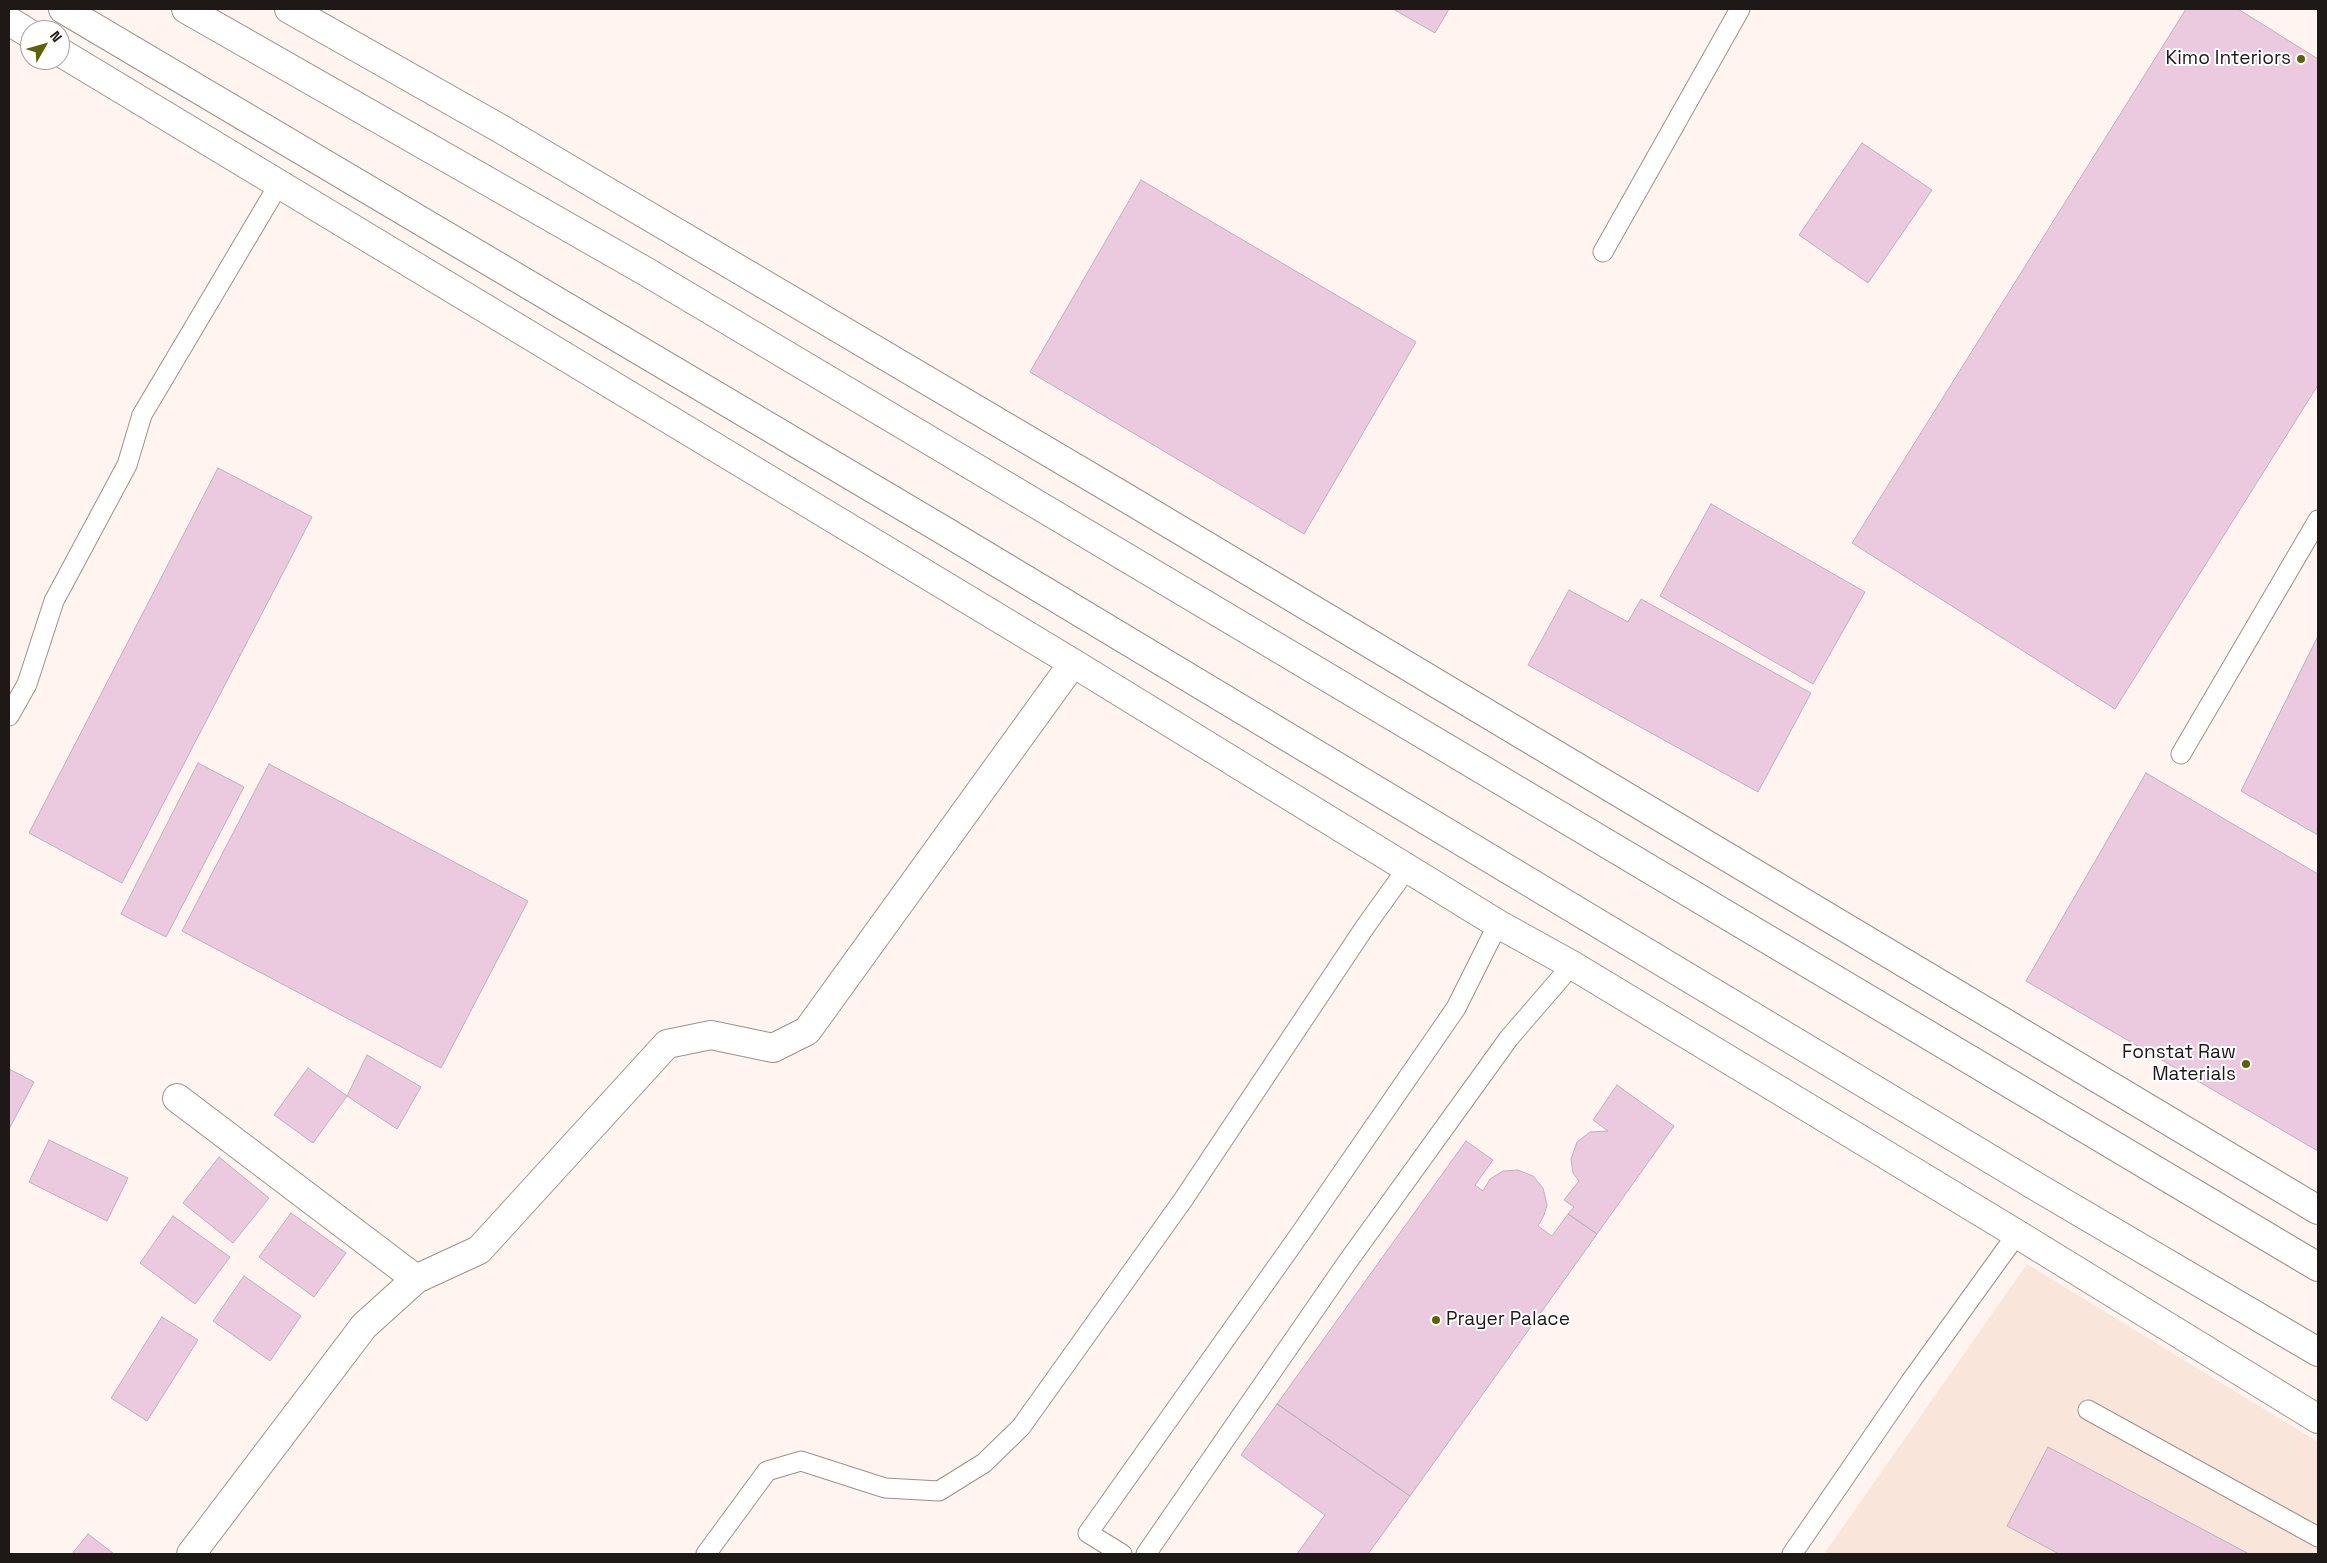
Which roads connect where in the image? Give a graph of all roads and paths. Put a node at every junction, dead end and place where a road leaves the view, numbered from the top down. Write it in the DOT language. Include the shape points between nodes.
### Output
graph roads {
  1 [pos="63,9"];
  2 [pos="186,9"];
  3 [pos="289,9"];
  4 [pos="1740,9"];
  5 [pos="9,21"];
  6 [pos="20,28"];
  7 [pos="70,58"];
  8 [pos="279,184"];
  9 [pos="1602,252"];
  10 [pos="2318,520"];
  11 [pos="1073,663"];
  12 [pos="9,716"];
  13 [pos="2181,754"];
  14 [pos="1408,867"];
  15 [pos="1498,924"];
  16 [pos="1572,965"];
  17 [pos="177,1098"];
  18 [pos="2318,1210"];
  19 [pos="2017,1234"];
  20 [pos="2318,1267"];
  21 [pos="416,1279"];
  22 [pos="2318,1352"];
  23 [pos="2088,1410"];
  24 [pos="2318,1419"];
  25 [pos="2318,1537"];
  26 [pos="191,1554"];
  27 [pos="706,1554"];
  28 [pos="1122,1554"];
  29 [pos="1146,1554"];
  30 [pos="1792,1554"];
  1 -- 22 [label="street" via="935,525 2028,1182"];
  2 -- 20 [label="street" via="645,271"];
  3 -- 18 [label="street" via="501,129 1102,484"];
  4 -- 9 [label="lane"];
  5 -- 6 [label="street"];
  7 -- 8 [label="street"];
  8 -- 11 [label="street"];
  8 -- 12 [label="lane" via="142,415 127,465 54,602 27,684"];
  10 -- 13 [label="lane"];
  11 -- 14 [label="street"];
  11 -- 21 [label="street" via="807,1031 773,1048 711,1035 667,1044 479,1250"];
  14 -- 15 [label="street"];
  14 -- 27 [label="lane" via="1183,1200 1015,1433 984,1463 939,1491 885,1488 801,1461 767,1471"];
  15 -- 16 [label="street"];
  15 -- 28 [label="lane" via="1456,1008 1088,1534"];
  16 -- 19 [label="street"];
  16 -- 29 [label="lane" via="1509,1038 1346,1264"];
  17 -- 21 [label="street"];
  19 -- 24 [label="street"];
  19 -- 30 [label="lane"];
  21 -- 26 [label="street" via="364,1326"];
  23 -- 25 [label="lane"];
}
